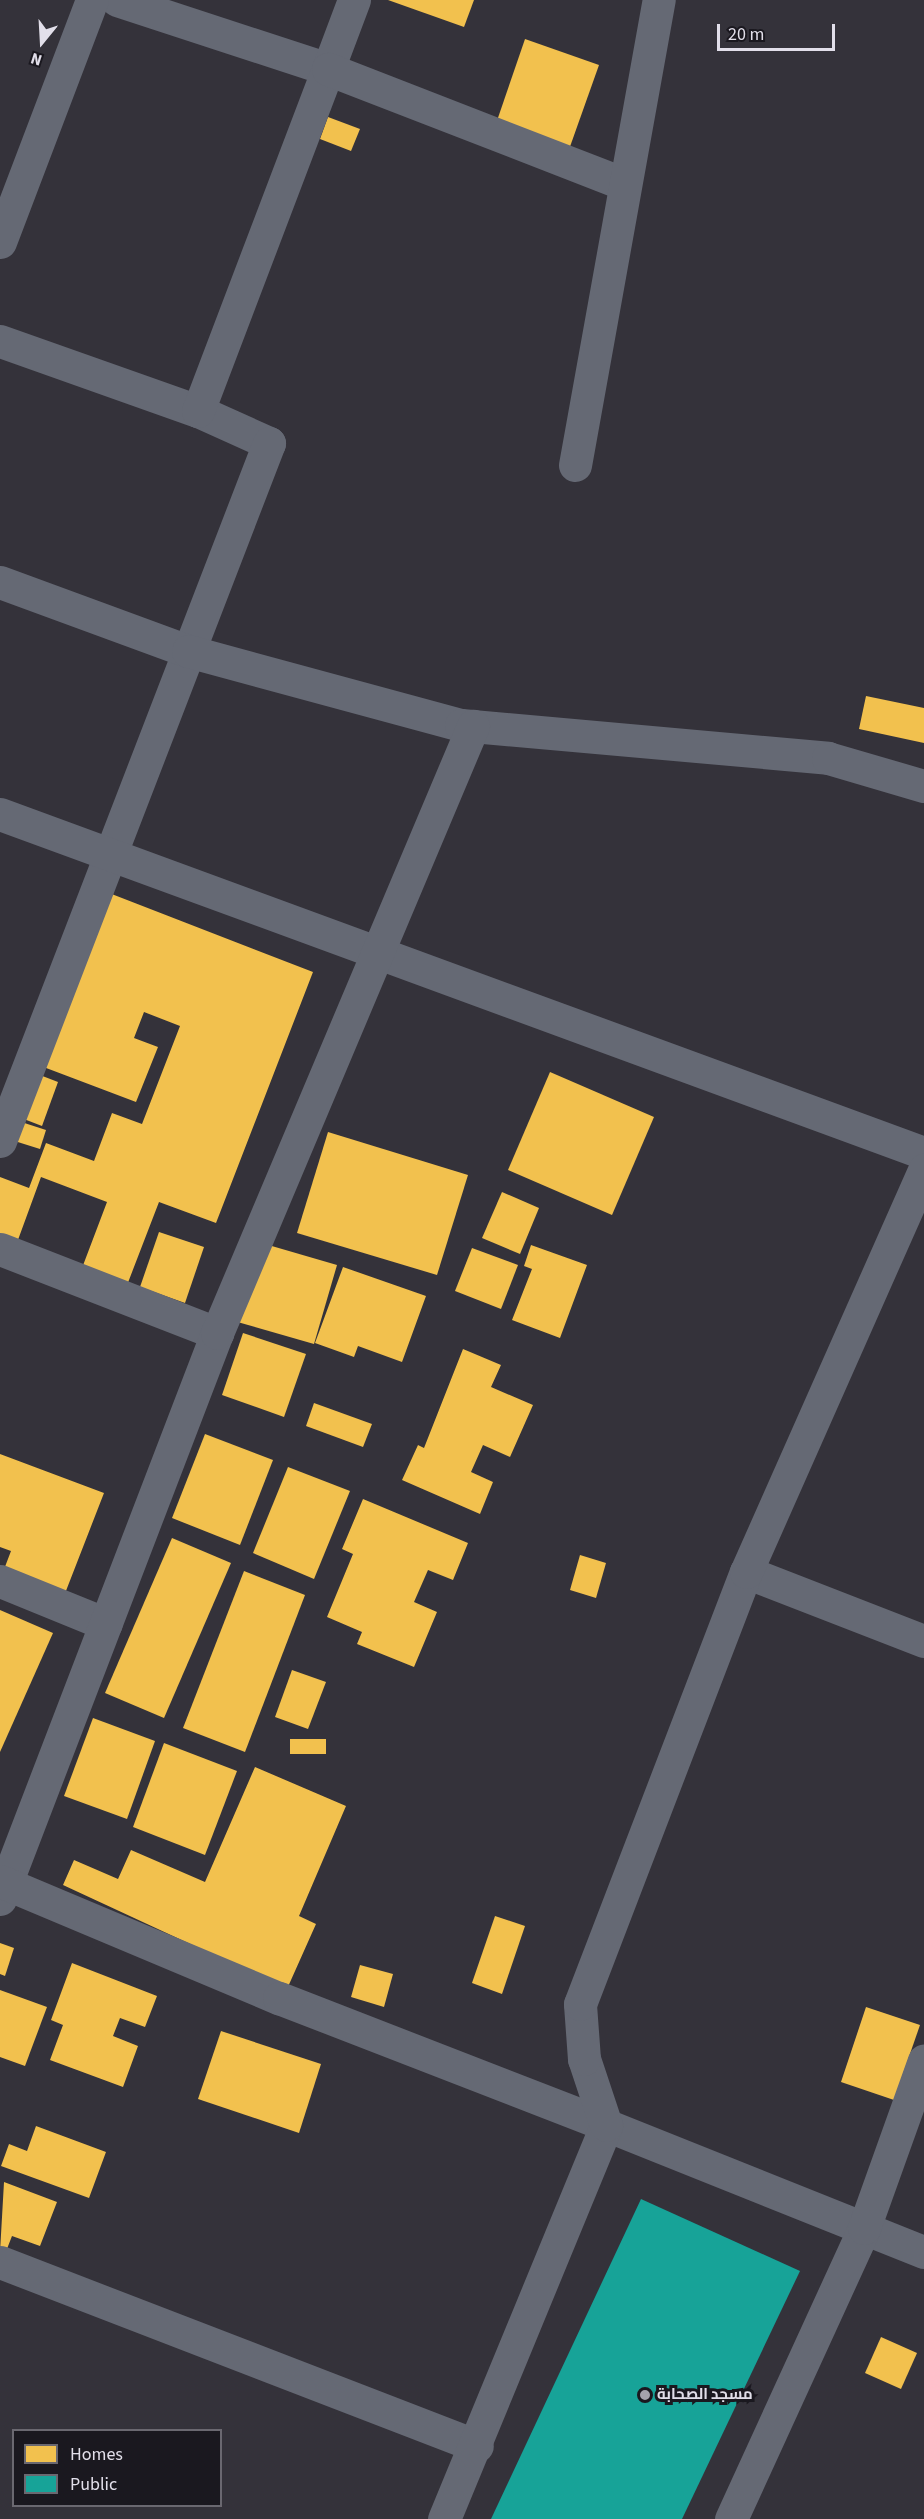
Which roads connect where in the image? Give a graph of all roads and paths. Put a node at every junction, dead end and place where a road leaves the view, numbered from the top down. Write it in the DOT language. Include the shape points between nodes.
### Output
graph roads {
  1 [pos="92,0"];
  2 [pos="117,0"];
  3 [pos="354,0"];
  4 [pos="659,0"];
  5 [pos="328,69"];
  6 [pos="625,184"];
  7 [pos="0,242"];
  8 [pos="0,341"];
  9 [pos="198,411"];
  10 [pos="575,465"];
  11 [pos="0,582"];
  12 [pos="188,651"];
  13 [pos="473,726"];
  14 [pos="924,786"];
  15 [pos="0,814"];
  16 [pos="111,855"];
  17 [pos="379,953"];
  18 [pos="0,1141"];
  19 [pos="924,1153"];
  20 [pos="924,1170"];
  21 [pos="0,1249"];
  22 [pos="217,1334"];
  23 [pos="747,1572"];
  24 [pos="0,1581"];
  25 [pos="106,1624"];
  26 [pos="924,1641"];
  27 [pos="2,1888"];
  28 [pos="924,2060"];
  29 [pos="606,2125"];
  30 [pos="864,2228"];
  31 [pos="924,2252"];
  32 [pos="0,2262"];
  33 [pos="477,2446"];
  34 [pos="444,2519"];
  35 [pos="731,2519"];
  1 -- 7 [label="street"];
  2 -- 5 [label="street"];
  3 -- 5 [label="street"];
  4 -- 6 [label="street"];
  5 -- 6 [label="street"];
  5 -- 9 [label="street"];
  6 -- 10 [label="street"];
  8 -- 9 [label="street"];
  9 -- 12 [label="street" via="269,443"];
  11 -- 12 [label="street"];
  12 -- 13 [label="street"];
  12 -- 16 [label="street"];
  13 -- 14 [label="street" via="828,758"];
  13 -- 17 [label="street"];
  15 -- 16 [label="street"];
  16 -- 17 [label="street"];
  16 -- 18 [label="street"];
  17 -- 19 [label="street"];
  17 -- 22 [label="street"];
  20 -- 23 [label="street"];
  21 -- 22 [label="street"];
  22 -- 25 [label="street"];
  23 -- 26 [label="street"];
  23 -- 29 [label="street" via="580,2004 584,2059"];
  24 -- 25 [label="street"];
  25 -- 27 [label="street"];
  27 -- 29 [label="street"];
  28 -- 30 [label="street"];
  29 -- 30 [label="street"];
  29 -- 33 [label="street"];
  30 -- 31 [label="street"];
  30 -- 35 [label="street"];
  32 -- 33 [label="street"];
  33 -- 34 [label="street"];
}
